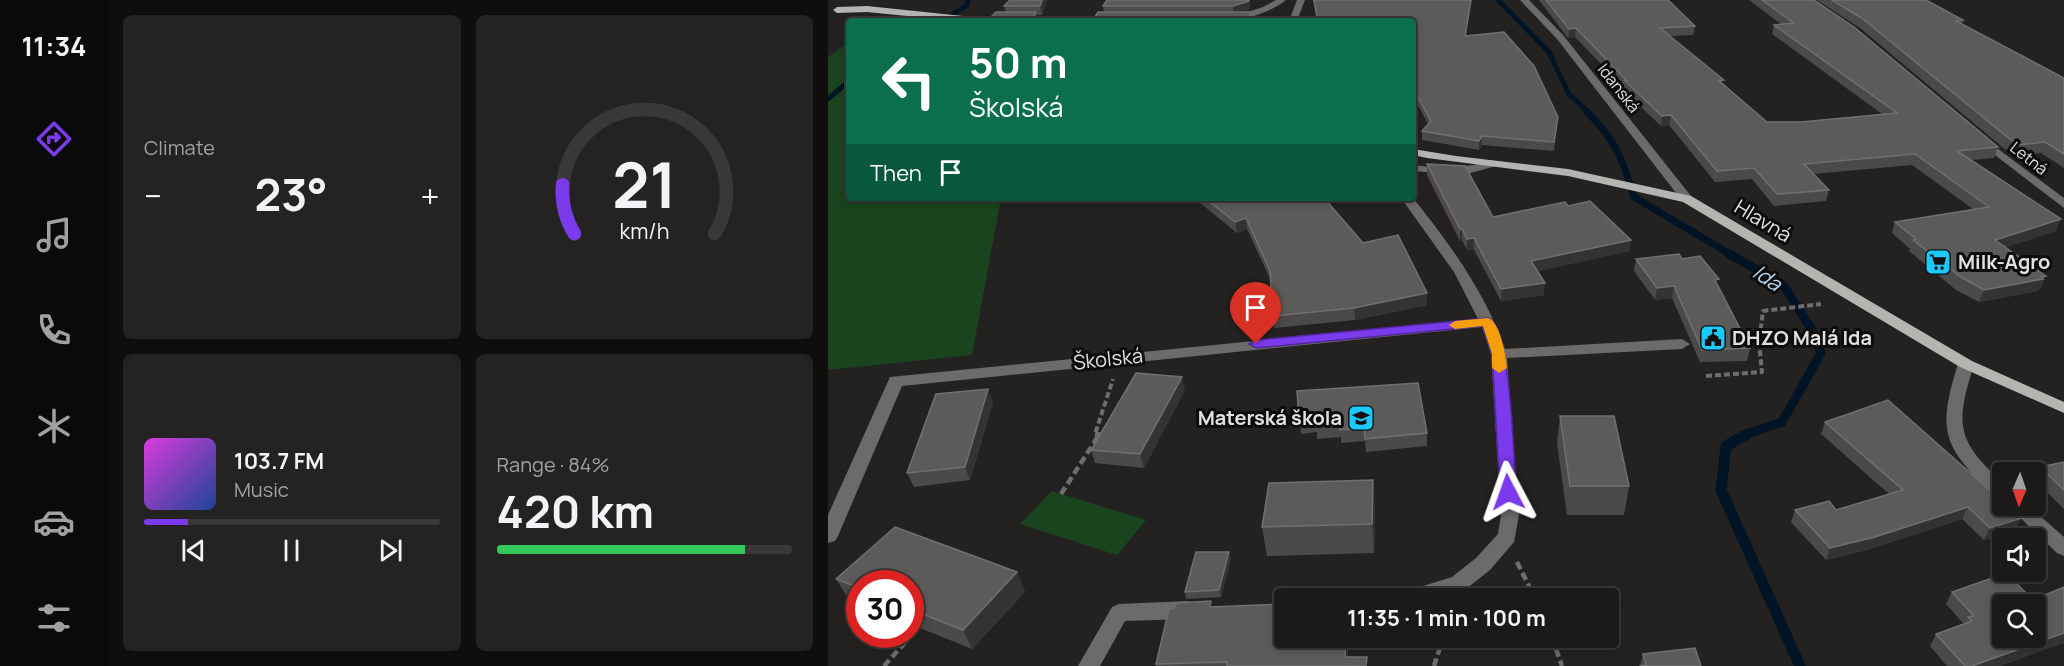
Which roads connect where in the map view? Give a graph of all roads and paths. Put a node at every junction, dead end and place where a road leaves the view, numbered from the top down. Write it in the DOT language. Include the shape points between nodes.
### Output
graph roads {
  1 [pos="856,0"];
  2 [pos="866,0"];
  3 [pos="1282,0"];
  4 [pos="1301,0"];
  5 [pos="1524,0"];
  6 [pos="1270,3"];
  7 [pos="833,10"];
  8 [pos="912,14"];
  9 [pos="935,18"];
  10 [pos="1232,18"];
  11 [pos="1294,18"];
  12 [pos="1976,135"];
  13 [pos="1416,152"];
  14 [pos="1492,164"];
  15 [pos="1416,168"];
  16 [pos="1687,199"];
  17 [pos="1409,201"];
  18 [pos="2064,204"];
  19 [pos="1817,306"];
  20 [pos="1488,322"];
  21 [pos="1682,344"];
  22 [pos="1499,354"];
  23 [pos="1116,358"];
  24 [pos="1966,364"];
  25 [pos="1706,376"];
  26 [pos="2064,408"];
  27 [pos="1099,435"];
  28 [pos="1111,436"];
  29 [pos="1992,482"];
  30 [pos="1061,494"];
  31 [pos="2028,516"];
  32 [pos="828,536"];
  33 [pos="1508,537"];
  34 [pos="2064,548"];
  35 [pos="1445,588"];
  36 [pos="1529,588"];
  37 [pos="1213,609"];
  38 [pos="900,648"];
  39 [pos="1440,648"];
  40 [pos="1556,648"];
  41 [pos="884,666"];
  42 [pos="1089,666"];
  43 [pos="1434,666"];
  44 [pos="1562,666"];
  1 -- 7 [label="main road"];
  2 -- 8 [label="main road"];
  3 -- 6 [label="street"];
  4 -- 11 [label="street"];
  5 -- 16 [label="street, Idanská" via="1560,37"];
  6 -- 10 [label="street"];
  7 -- 8 [label="main road"];
  8 -- 9 [label="main road"];
  12 -- 18 [label="street, Letná"];
  13 -- 14 [label="main road, Hlavná"];
  14 -- 15 [label="street" via="1463,172"];
  14 -- 16 [label="main road, Hlavná" via="1529,167"];
  16 -- 24 [label="main road, Hlavná"];
  17 -- 20 [label="street" via="1448,250"];
  19 -- 25 [label="path" via="1762,311 1758,358 1762,372"];
  20 -- 22 [label="street"];
  20 -- 23 [label="street, Školská"];
  21 -- 22 [label="street"];
  22 -- 33 [label="street" via="1510,515"];
  23 -- 27 [label="path" via="1095,434"];
  23 -- 32 [label="street, Školská" via="896,381"];
  24 -- 26 [label="main road, Hlavná"];
  24 -- 29 [label="street" via="1955,402 1956,440 1968,459"];
  27 -- 28 [label="path"];
  27 -- 30 [label="path"];
  31 -- 34 [label="street"];
  33 -- 35 [label="street" via="1459,584"];
  33 -- 36 [label="path"];
  37 -- 42 [label="street" via="1119,613"];
  38 -- 41 [label="path"];
  39 -- 43 [label="path"];
  40 -- 44 [label="path"];
}
